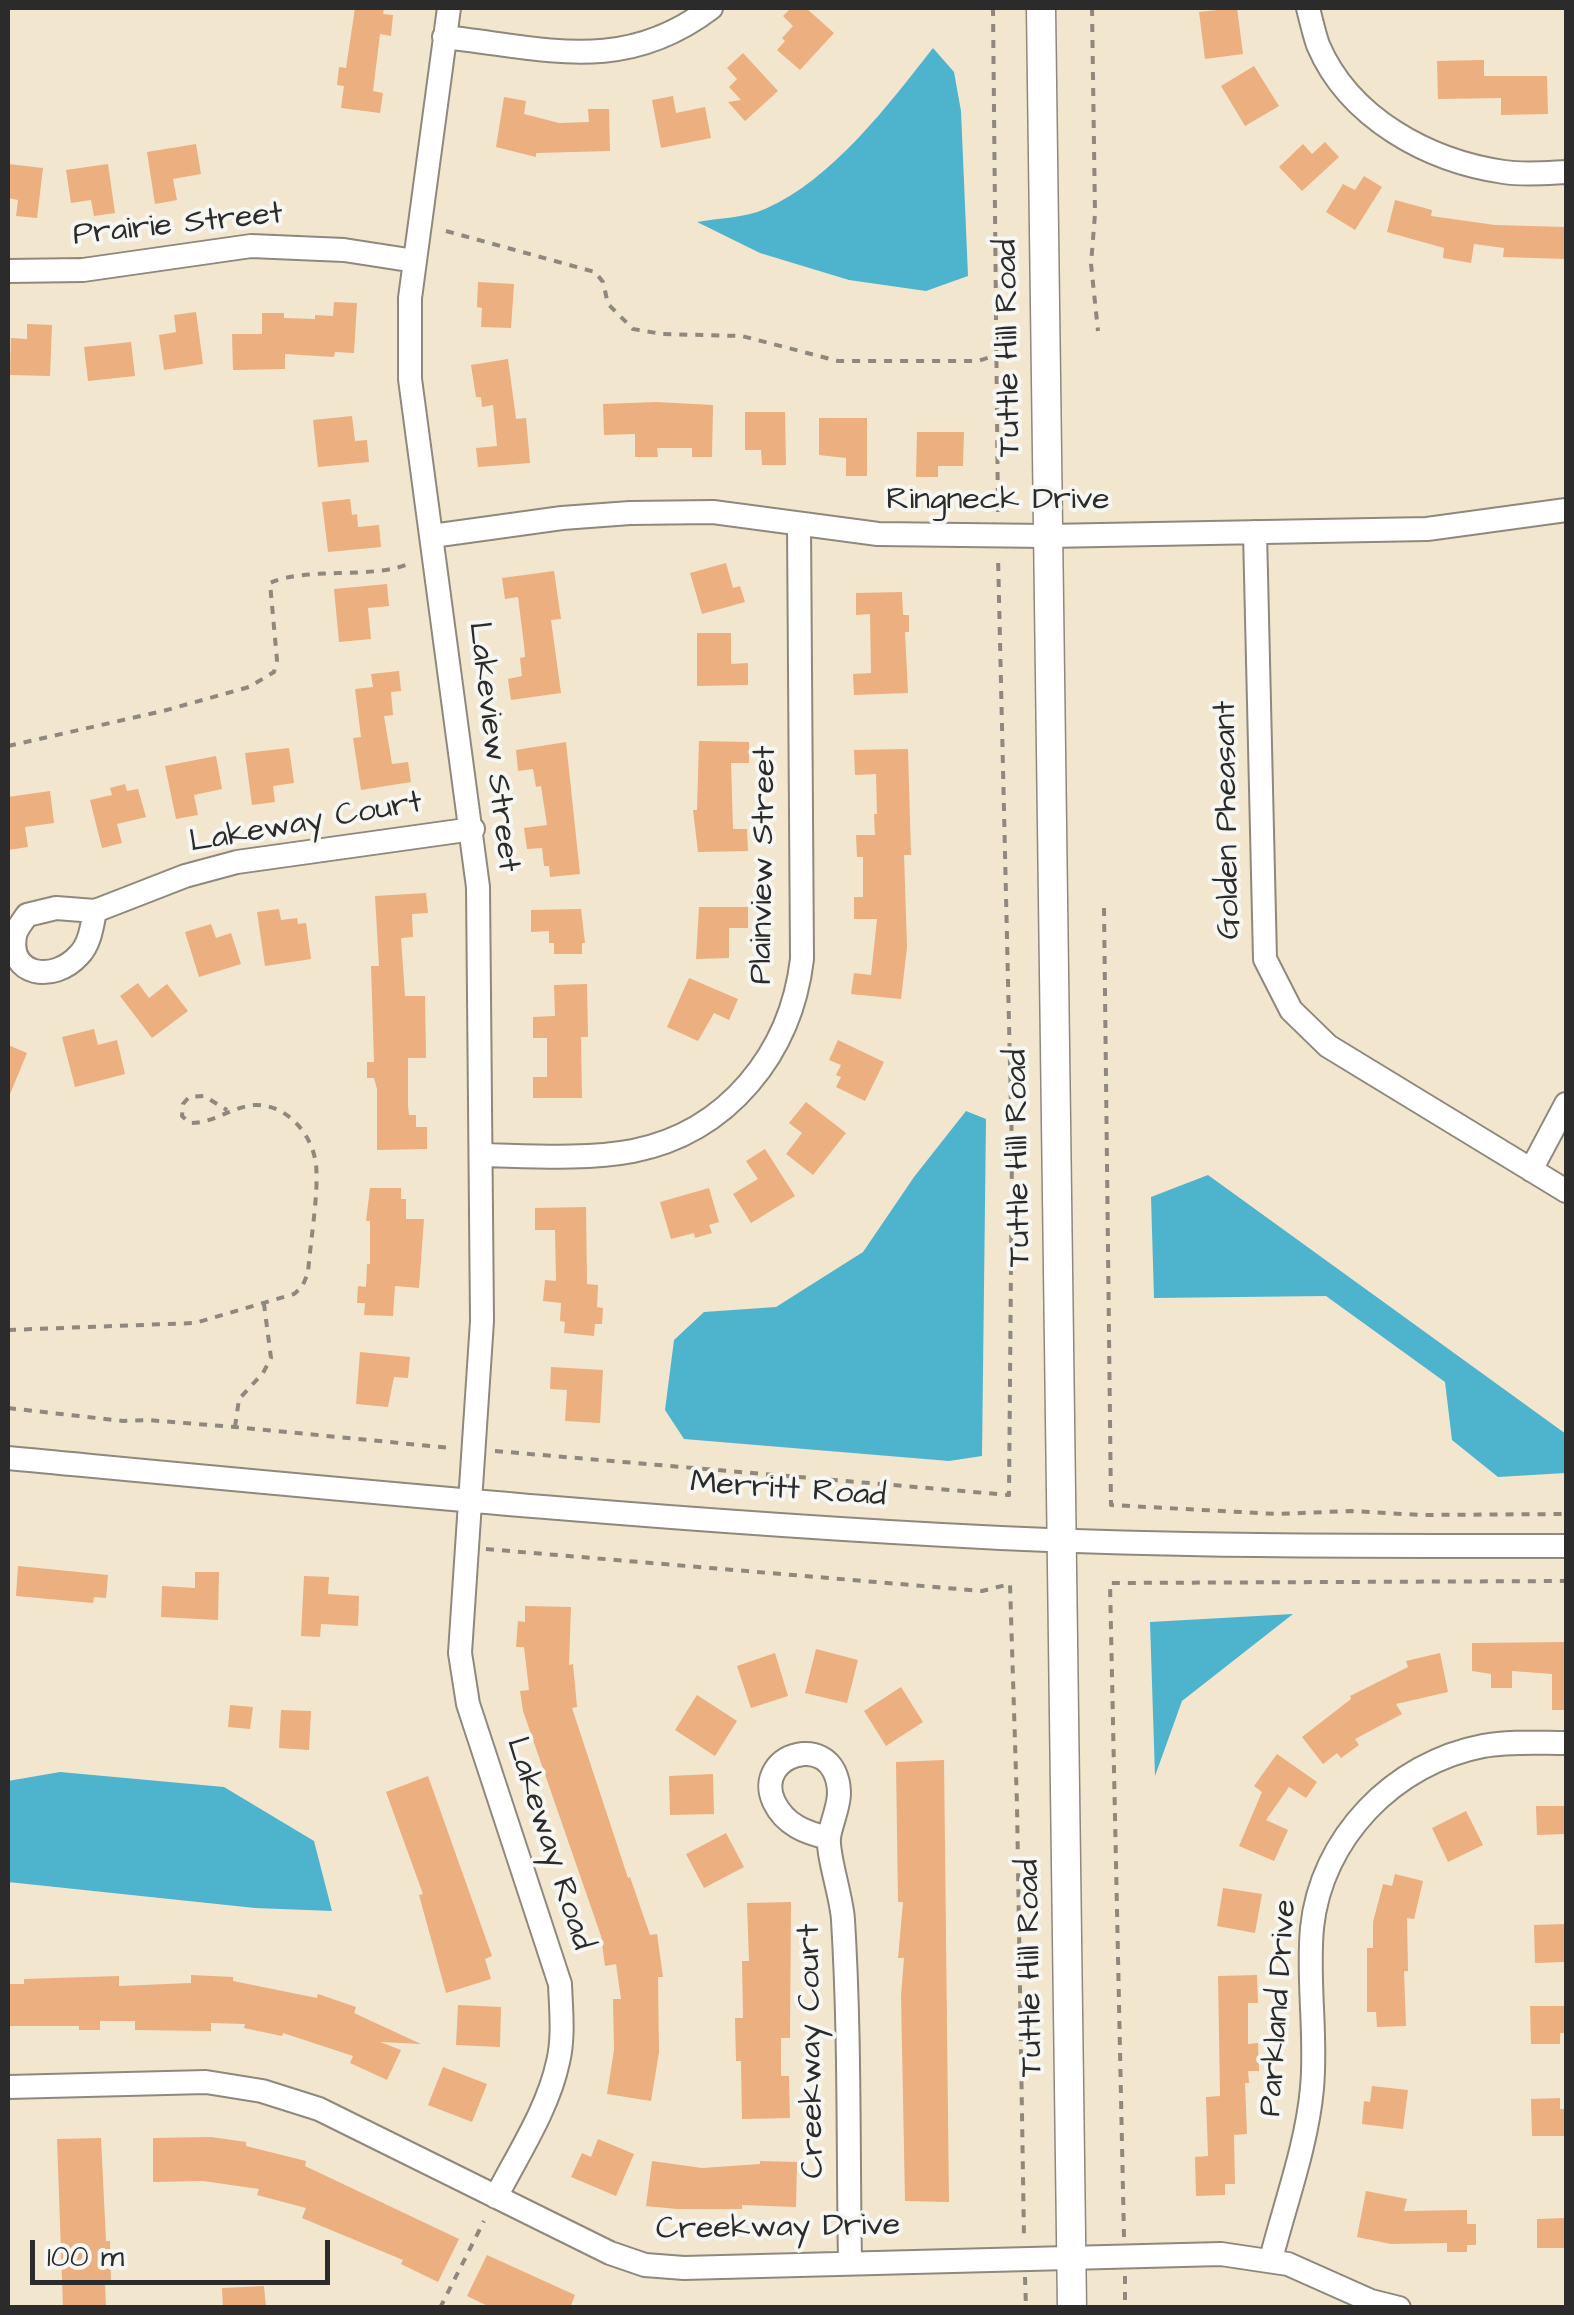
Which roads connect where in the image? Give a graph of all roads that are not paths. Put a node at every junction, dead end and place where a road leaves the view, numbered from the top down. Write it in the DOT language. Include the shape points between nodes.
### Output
graph roads {
  1 [pos="448,8"];
  2 [pos="712,8"];
  3 [pos="1041,8"];
  4 [pos="1308,8"];
  5 [pos="444,37"];
  6 [pos="1566,172"];
  7 [pos="415,261"];
  8 [pos="8,271"];
  9 [pos="1566,510"];
  10 [pos="799,525"];
  11 [pos="1255,532"];
  12 [pos="432,536"];
  13 [pos="1048,536"];
  14 [pos="473,829"];
  15 [pos="95,911"];
  16 [pos="1566,1104"];
  17 [pos="480,1155"];
  18 [pos="1531,1170"];
  19 [pos="1566,1191"];
  20 [pos="8,1458"];
  21 [pos="470,1499"];
  22 [pos="1060,1540"];
  23 [pos="1566,1546"];
  24 [pos="1566,1743"];
  25 [pos="829,1838"];
  26 [pos="8,2087"];
  27 [pos="496,2196"];
  28 [pos="1072,2256"];
  29 [pos="1271,2259"];
  30 [pos="850,2262"];
  31 [pos="1072,2308"];
  32 [pos="1399,2308"];
  1 -- 5 [label="street, Lakeview Street"];
  2 -- 5 [label="street" via="651,42 597,53"];
  3 -- 13 [label="main road, Tuttle Hill Road"];
  4 -- 6 [label="street" via="1319,46 1356,103 1401,136 1452,160 1506,172"];
  5 -- 7 [label="street, Lakeview Street"];
  7 -- 8 [label="street, Prairie Street" via="251,246 83,270"];
  7 -- 12 [label="street, Lakeview Street" via="410,367"];
  9 -- 11 [label="street, Ringneck Drive" via="1428,529"];
  10 -- 12 [label="street, Ringneck Drive" via="713,512 630,513"];
  10 -- 13 [label="street, Ringneck Drive" via="904,536"];
  10 -- 17 [label="street, Plainview Street" via="802,959 780,1037 734,1100 663,1142 607,1154"];
  11 -- 13 [label="street, Ringneck Drive"];
  11 -- 18 [label="street, Golden Pheasant" via="1265,959 1292,1010 1328,1046"];
  12 -- 14 [label="street, Lakeview Street"];
  13 -- 22 [label="main road, Tuttle Hill Road"];
  14 -- 15 [label="street, Lakeway Court" via="237,862"];
  14 -- 17 [label="street, Lakeview Street"];
  16 -- 18 [label="street"];
  17 -- 21 [label="street, Lakeview Street" via="482,1321"];
  18 -- 19 [label="street, Golden Pheasant"];
  20 -- 21 [label="street, Merritt Road"];
  21 -- 22 [label="street, Merritt Road"];
  21 -- 27 [label="street, Lakeway Road" via="460,1652 468,1704 560,1984 562,2027 543,2106"];
  22 -- 23 [label="street, Merritt Road"];
  22 -- 28 [label="main road, Tuttle Hill Road"];
  24 -- 29 [label="street, Parkland Drive" via="1484,1746 1434,1761 1385,1792 1340,1847 1325,1874 1312,1928 1312,2090"];
  25 -- 30 [label="street, Creekway Court" via="843,1917"];
  26 -- 27 [label="street, Creekway Drive" via="206,2082 262,2091 319,2109"];
  27 -- 30 [label="street, Creekway Drive" via="645,2264"];
  28 -- 29 [label="street, Creekway Drive"];
  28 -- 30 [label="street, Creekway Drive"];
  28 -- 31 [label="main road, Tuttle Hill Road"];
  29 -- 32 [label="street, Creekway Drive"];
}
